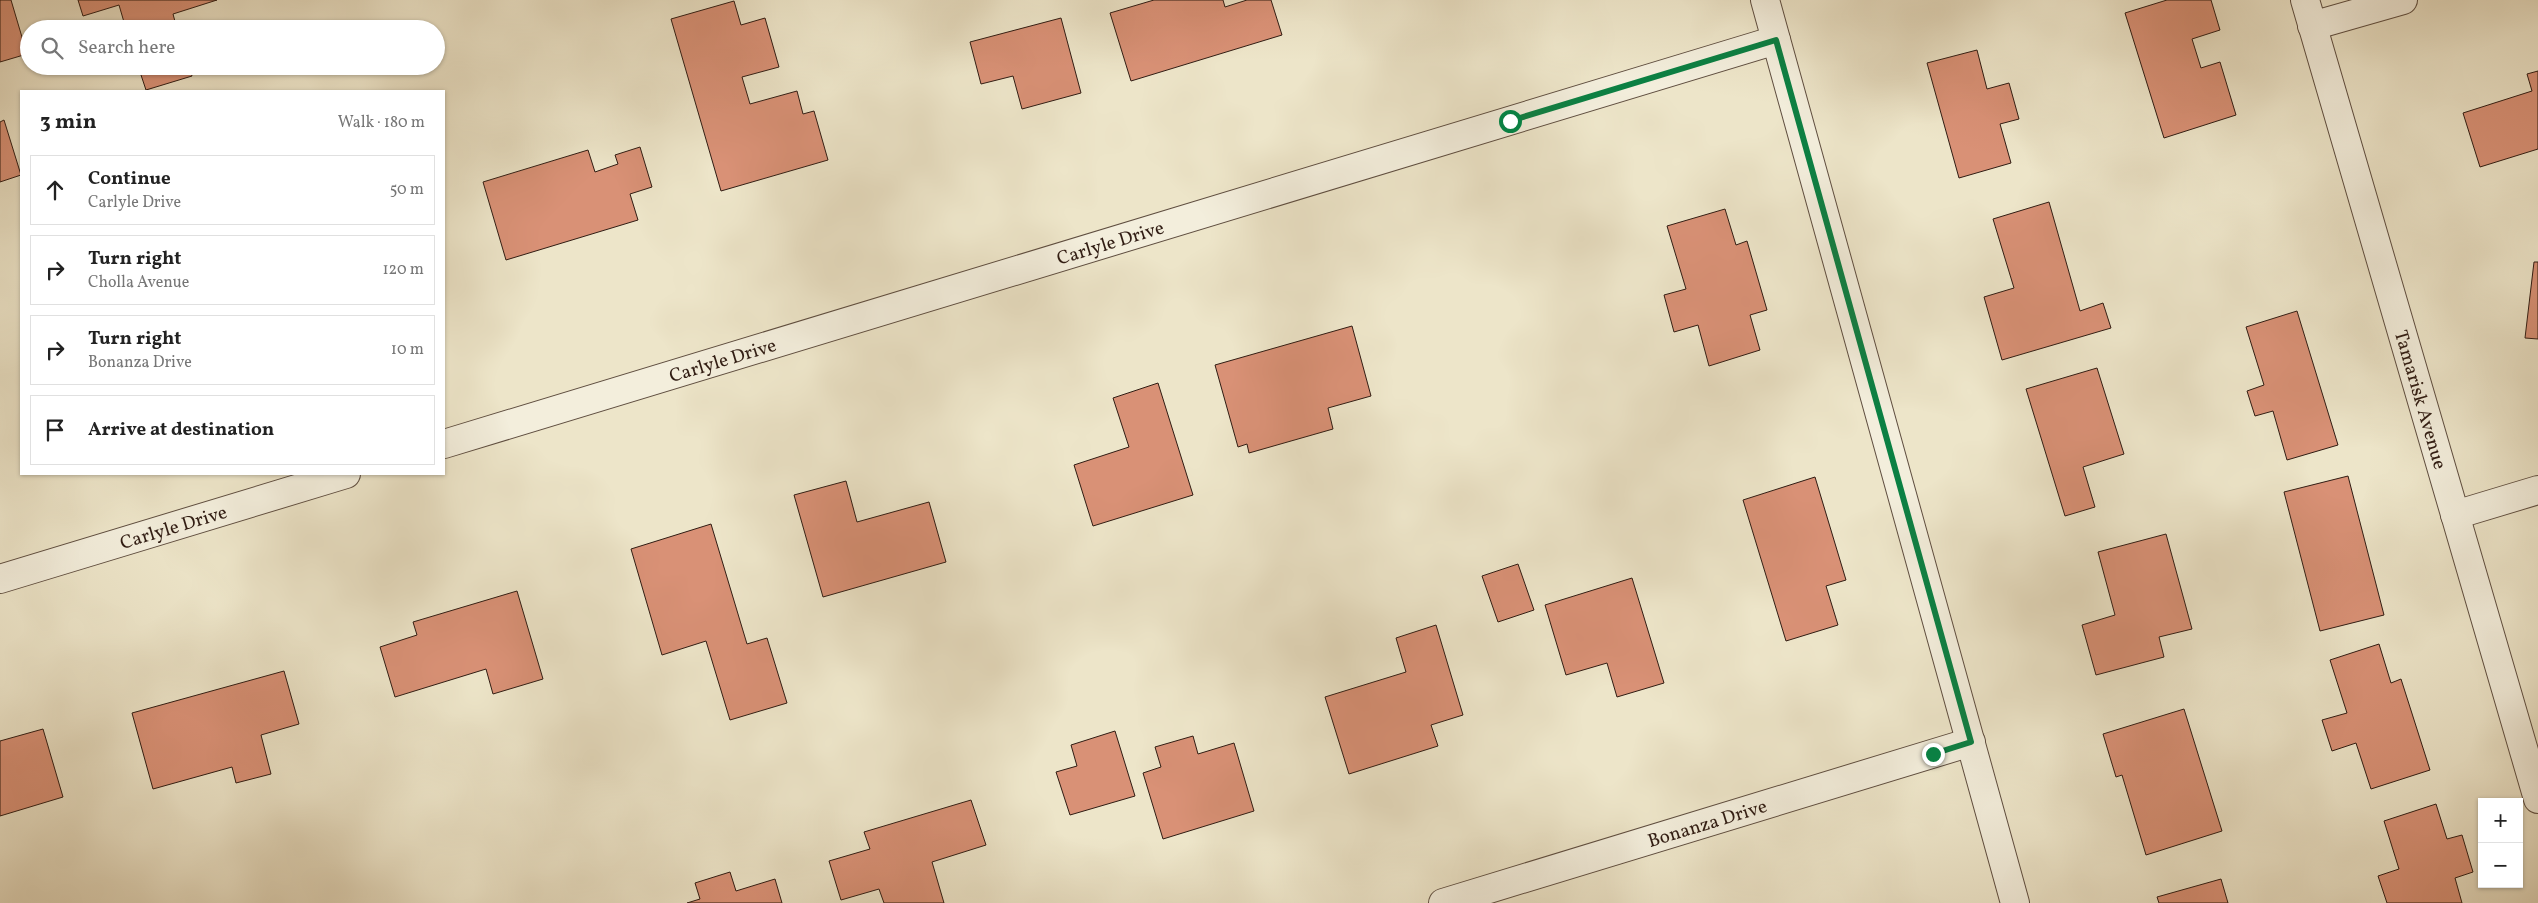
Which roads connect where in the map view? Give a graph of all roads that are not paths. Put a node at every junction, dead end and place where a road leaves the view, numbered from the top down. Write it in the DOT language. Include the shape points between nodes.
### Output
graph roads {
  1 [pos="1765,0"];
  2 [pos="2305,0"];
  3 [pos="2403,0"];
  4 [pos="2312,26"];
  5 [pos="1776,40"];
  6 [pos="445,444"];
  7 [pos="343,475"];
  8 [pos="2538,490"];
  9 [pos="2455,515"];
  10 [pos="0,579"];
  11 [pos="1971,742"];
  12 [pos="2538,799"];
  13 [pos="1443,903"];
  14 [pos="2015,903"];
  1 -- 5 [label="street"];
  2 -- 4 [label="street, Tamarisk Avenue"];
  3 -- 4 [label="street"];
  4 -- 9 [label="street, Tamarisk Avenue"];
  5 -- 6 [label="street, Carlyle Drive"];
  5 -- 11 [label="street"];
  7 -- 10 [label="street, Carlyle Drive"];
  8 -- 9 [label="street"];
  9 -- 12 [label="street, Tamarisk Avenue"];
  11 -- 13 [label="street, Bonanza Drive"];
  11 -- 14 [label="street"];
}
